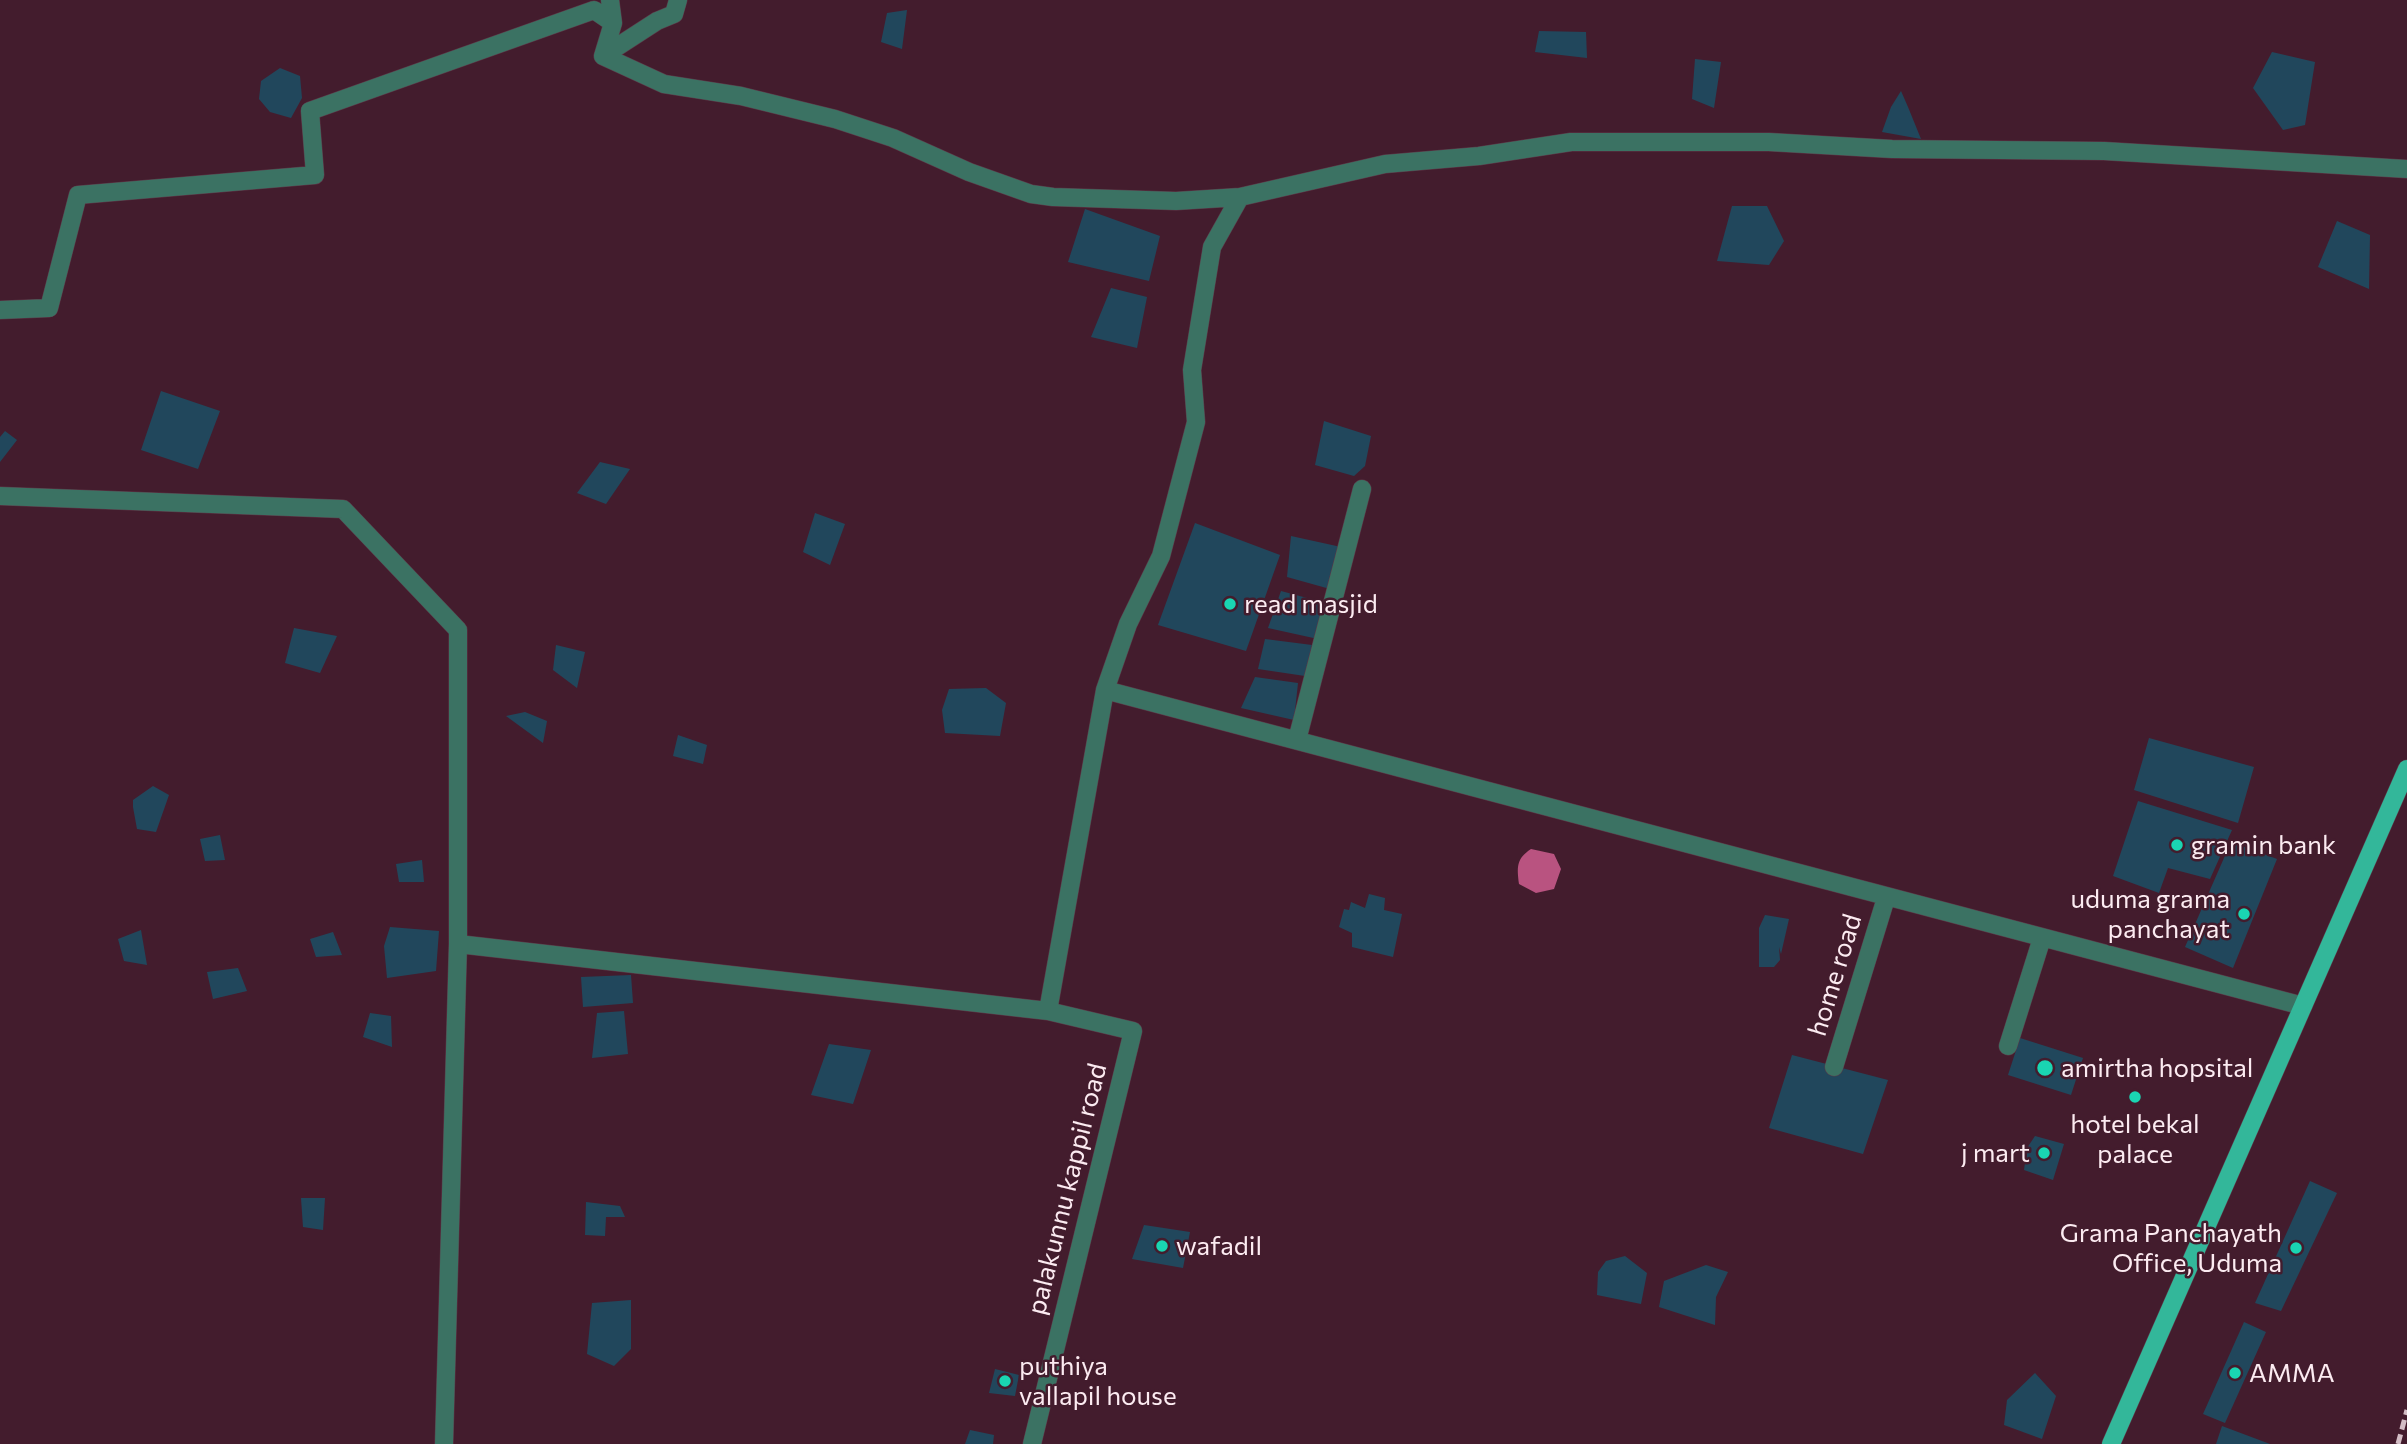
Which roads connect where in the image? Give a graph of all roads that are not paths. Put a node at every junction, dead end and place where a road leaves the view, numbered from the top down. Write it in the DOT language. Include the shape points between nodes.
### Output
graph roads {
  1 [pos="610,0"];
  2 [pos="678,0"];
  3 [pos="613,23"];
  4 [pos="603,56"];
  5 [pos="2407,169"];
  6 [pos="1240,197"];
  7 [pos="0,310"];
  8 [pos="1362,489"];
  9 [pos="0,496"];
  10 [pos="1105,690"];
  11 [pos="1297,740"];
  12 [pos="2407,769"];
  13 [pos="1885,898"];
  14 [pos="2042,939"];
  15 [pos="458,944"];
  16 [pos="2303,1006"];
  17 [pos="1048,1011"];
  18 [pos="2008,1046"];
  19 [pos="1834,1067"];
  20 [pos="444,1444"];
  21 [pos="1032,1444"];
  22 [pos="2111,1444"];
  1 -- 3 [label="street"];
  2 -- 4 [label="street" via="674,14"];
  3 -- 4 [label="street"];
  3 -- 7 [label="street" via="594,10 310,111 315,175 78,195 49,308"];
  4 -- 6 [label="street" via="664,84 741,96 893,138 1031,194 1176,201"];
  5 -- 6 [label="street" via="2104,151 1571,142 1385,164"];
  6 -- 10 [label="street" via="1212,247 1192,370 1196,422 1161,556 1128,624"];
  8 -- 11 [label="street"];
  9 -- 15 [label="street" via="343,509 458,630"];
  10 -- 11 [label="street"];
  10 -- 17 [label="street"];
  11 -- 13 [label="street"];
  12 -- 16 [label="main road"];
  13 -- 14 [label="street"];
  13 -- 19 [label="street, home road"];
  14 -- 16 [label="street"];
  14 -- 18 [label="street"];
  15 -- 17 [label="street"];
  15 -- 20 [label="street"];
  16 -- 22 [label="main road"];
  17 -- 21 [label="street, palakunnu kappil road" via="1133,1031"];
}
